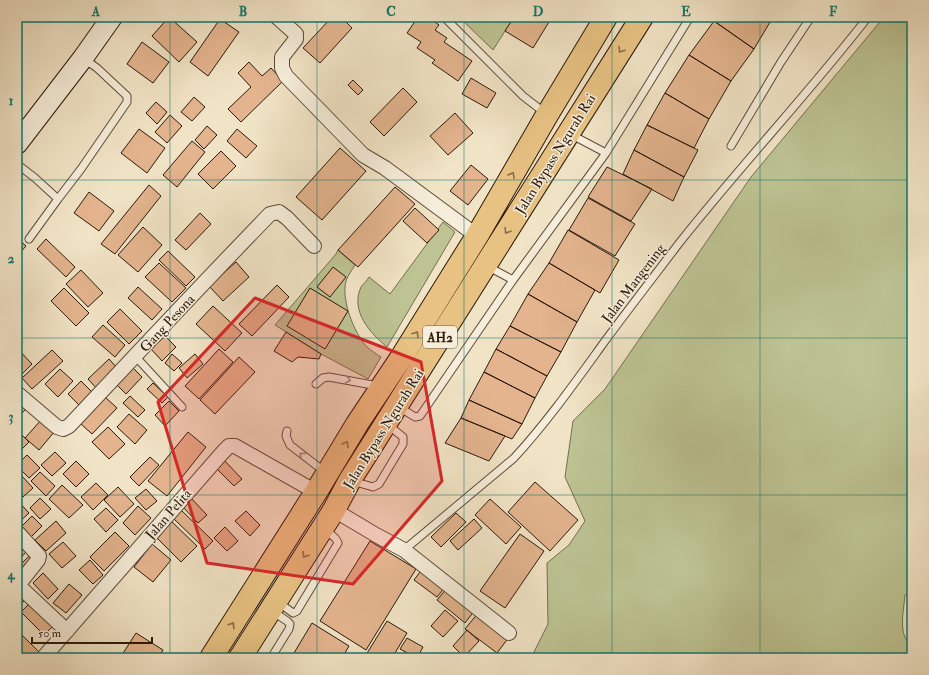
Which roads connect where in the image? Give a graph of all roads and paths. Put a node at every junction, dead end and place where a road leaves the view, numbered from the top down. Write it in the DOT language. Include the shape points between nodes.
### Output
graph roads {
  1 [pos="112,17"];
  2 [pos="277,17"];
  3 [pos="444,17"];
  4 [pos="606,17"];
  5 [pos="642,17"];
  6 [pos="690,17"];
  7 [pos="811,17"];
  8 [pos="868,17"];
  9 [pos="83,58"];
  10 [pos="547,114"];
  11 [pos="568,134"];
  12 [pos="17,144"];
  13 [pos="731,146"];
  14 [pos="606,153"];
  15 [pos="17,164"];
  16 [pos="58,199"];
  17 [pos="477,236"];
  18 [pos="29,239"];
  19 [pos="314,246"];
  20 [pos="485,266"];
  21 [pos="513,280"];
  22 [pos="136,357"];
  23 [pos="316,384"];
  24 [pos="382,387"];
  25 [pos="17,393"];
  26 [pos="397,406"];
  27 [pos="182,407"];
  28 [pos="287,431"];
  29 [pos="327,473"];
  30 [pos="316,492"];
  31 [pos="334,510"];
  32 [pos="17,532"];
  33 [pos="404,550"];
  34 [pos="273,606"];
  35 [pos="67,631"];
  36 [pos="508,633"];
  37 [pos="44,658"];
  38 [pos="211,658"];
  39 [pos="240,658"];
  40 [pos="271,658"];
  1 -- 9 [label="main road"];
  2 -- 17 [label="street" via="296,34 296,39 282,57 282,68 286,76 363,155 385,168"];
  3 -- 10 [label="lane" via="523,96"];
  4 -- 10 [label="highway, Jalan Bypass Ngurah Rai / AH2"];
  5 -- 11 [label="highway, Jalan Bypass Ngurah Rai / AH2, one-way"];
  6 -- 14 [label="lane"];
  7 -- 13 [label="lane"];
  8 -- 33 [label="lane, Jalan Mangening" via="686,236 530,440 514,458"];
  9 -- 12 [label="main road"];
  9 -- 16 [label="lane" via="97,68 128,99 81,170"];
  17 -- 10 [label="highway, Jalan Bypass Ngurah Rai / AH2, one-way"];
  11 -- 14 [label="lane"];
  11 -- 20 [label="highway, Jalan Bypass Ngurah Rai / AH2, one-way"];
  14 -- 21 [label="lane"];
  15 -- 16 [label="lane"];
  16 -- 18 [label="lane"];
  24 -- 17 [label="highway, Jalan Bypass Ngurah Rai / AH2, one-way"];
  19 -- 22 [label="street, Gang Pesona" via="279,212 270,214"];
  20 -- 21 [label="lane"];
  20 -- 26 [label="highway, Jalan Bypass Ngurah Rai / AH2"];
  21 -- 26 [label="lane" via="420,416 414,417"];
  22 -- 25 [label="street, Gang Pesona" via="69,426 63,429"];
  22 -- 27 [label="lane"];
  23 -- 24 [label="lane, one-way" via="328,377"];
  29 -- 24 [label="highway, Jalan Bypass Ngurah Rai / AH2, one-way"];
  26 -- 31 [label="highway, Jalan Bypass Ngurah Rai / AH2"];
  29 -- 28 [label="lane, one-way" via="290,445 286,436"];
  29 -- 30 [label="highway, Jalan Bypass Ngurah Rai / AH2"];
  30 -- 35 [label="street, Jalan Pelita" via="235,446 229,446"];
  38 -- 30 [label="highway, Jalan Bypass Ngurah Rai / AH2, one-way"];
  31 -- 33 [label="street"];
  31 -- 34 [label="highway, Jalan Bypass Ngurah Rai / AH2"];
  32 -- 35 [label="street" via="39,556 19,584 20,587"];
  33 -- 36 [label="street"];
  34 -- 39 [label="highway, Jalan Bypass Ngurah Rai / AH2"];
  34 -- 40 [label="lane" via="290,624"];
  35 -- 37 [label="street, Jalan Pelita"];
}
